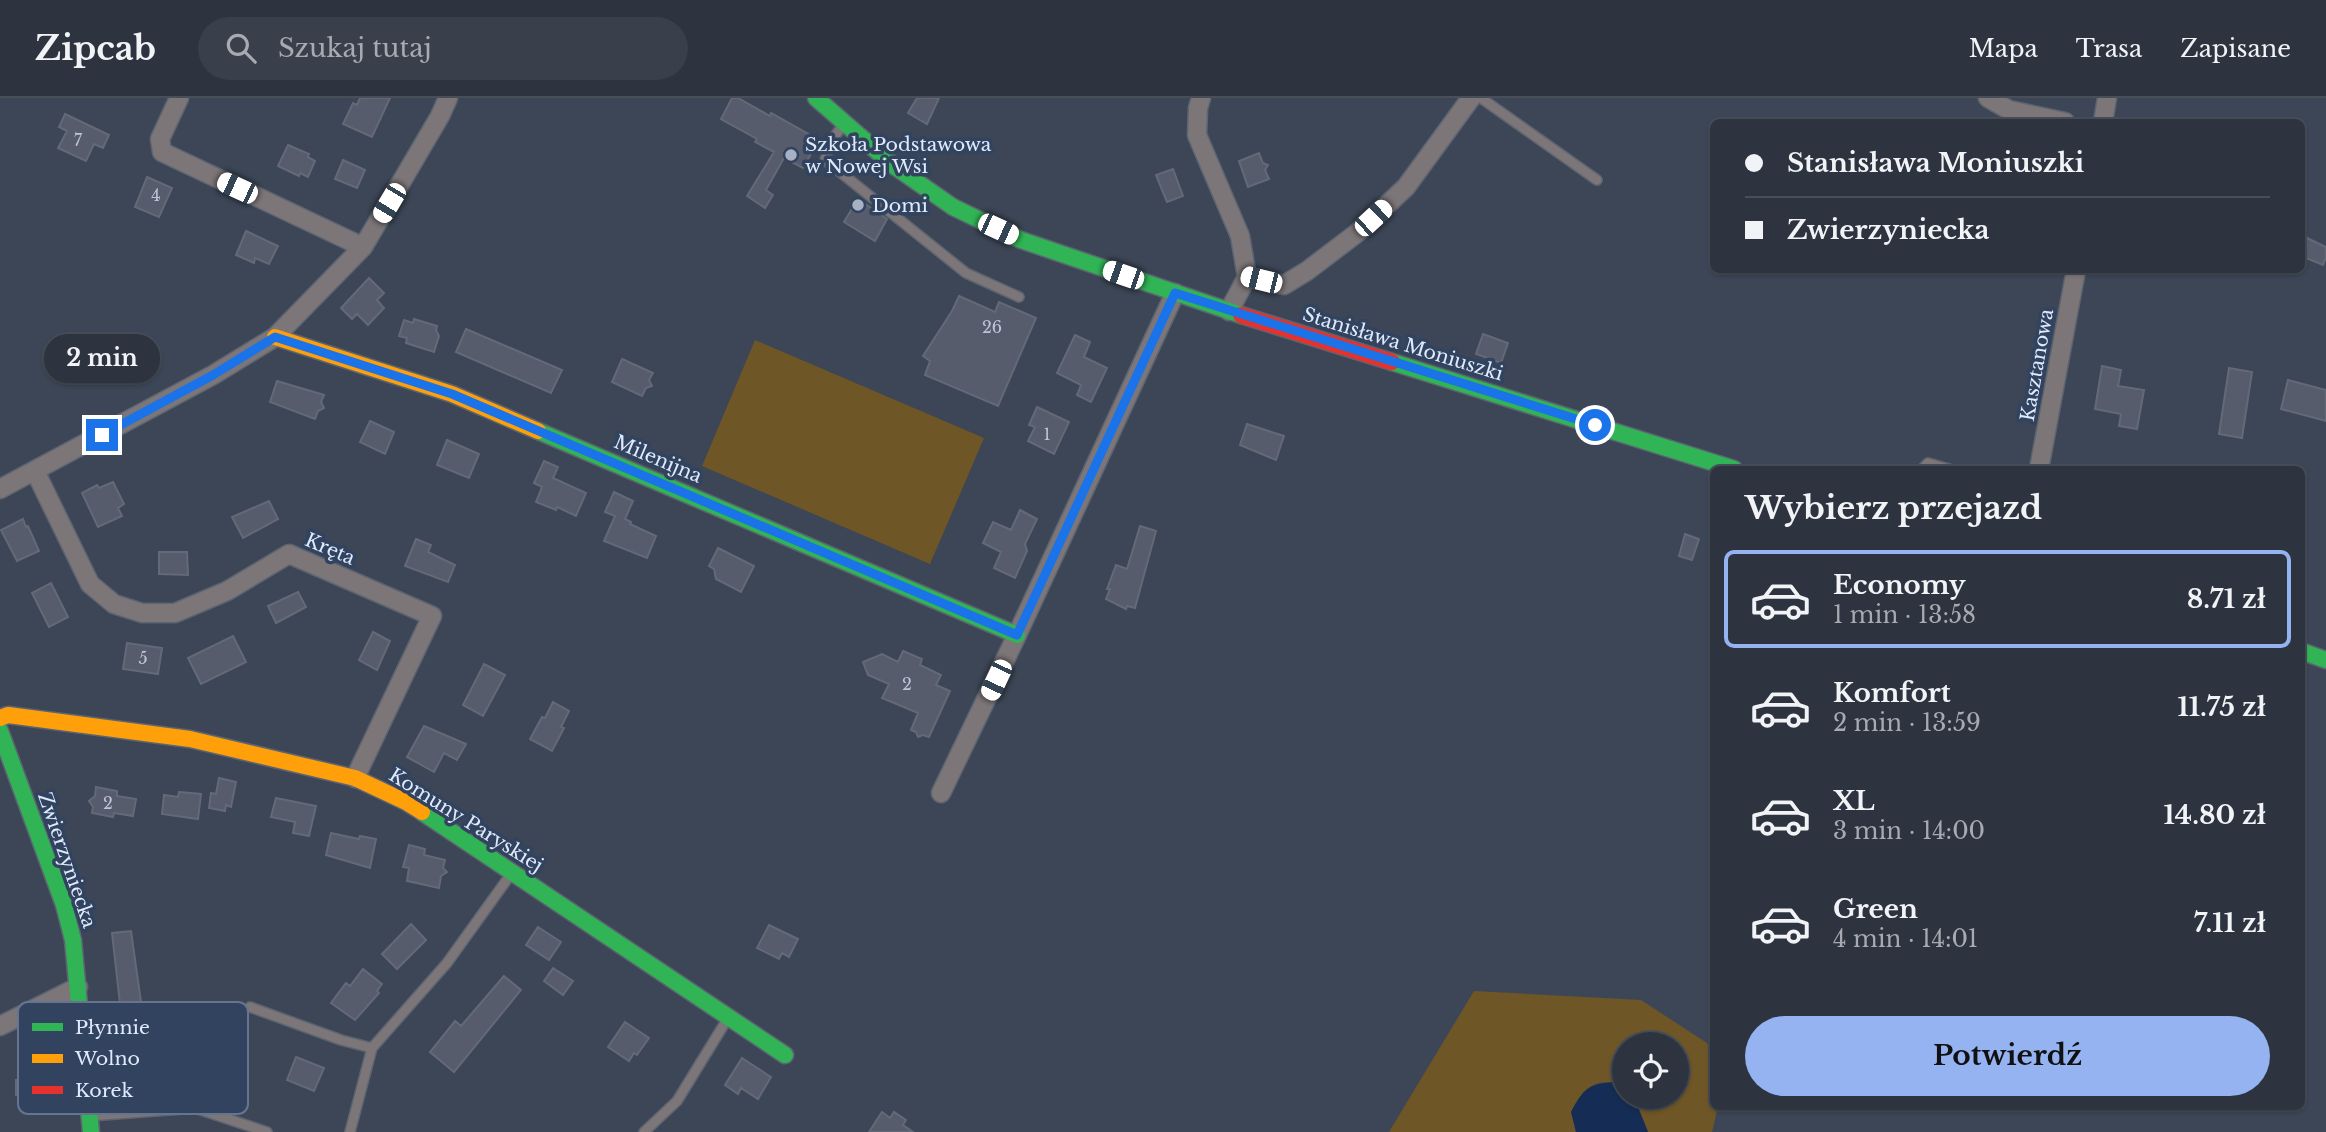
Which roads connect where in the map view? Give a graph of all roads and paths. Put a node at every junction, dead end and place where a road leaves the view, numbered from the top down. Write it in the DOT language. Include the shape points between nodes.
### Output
graph roads {
  1 [pos="179,98"];
  2 [pos="448,98"];
  3 [pos="816,98"];
  4 [pos="1201,98"];
  5 [pos="1471,98"];
  6 [pos="1481,98"];
  7 [pos="1988,98"];
  8 [pos="2107,98"];
  9 [pos="2051,119"];
  10 [pos="2104,119"];
  11 [pos="845,123"];
  12 [pos="1597,180"];
  13 [pos="363,247"];
  14 [pos="2075,273"];
  15 [pos="1247,277"];
  16 [pos="1175,293"];
  17 [pos="1018,297"];
  18 [pos="1229,311"];
  19 [pos="275,337"];
  20 [pos="1724,466"];
  21 [pos="2040,466"];
  22 [pos="35,471"];
  23 [pos="0,489"];
  24 [pos="1017,635"];
  25 [pos="2305,652"];
  26 [pos="2326,660"];
  27 [pos="0,718"];
  28 [pos="0,731"];
  29 [pos="355,778"];
  30 [pos="941,793"];
  31 [pos="512,872"];
  32 [pos="78,987"];
  33 [pos="48,1002"];
  34 [pos="79,1002"];
  35 [pos="250,1007"];
  36 [pos="18,1017"];
  37 [pos="729,1017"];
  38 [pos="0,1026"];
  39 [pos="372,1048"];
  40 [pos="785,1055"];
  41 [pos="156,1114"];
  42 [pos="213,1114"];
  43 [pos="90,1124"];
  44 [pos="267,1132"];
  45 [pos="350,1132"];
  46 [pos="644,1132"];
  1 -- 13 [label="street" via="160,139 162,152"];
  2 -- 13 [label="street"];
  3 -- 11 [label="street, Stanisława Moniuszki"];
  4 -- 15 [label="street" via="1197,135 1240,236"];
  5 -- 15 [label="street" via="1406,187 1357,233 1284,285"];
  6 -- 12 [label="lane"];
  7 -- 9 [label="street" via="2009,110"];
  8 -- 10 [label="street"];
  11 -- 16 [label="street, Stanisława Moniuszki" via="894,166 953,207 1021,240"];
  11 -- 17 [label="lane" via="831,141 825,160 966,273"];
  13 -- 19 [label="street"];
  14 -- 21 [label="street, Kasztanowa"];
  15 -- 18 [label="street"];
  16 -- 18 [label="street, Stanisława Moniuszki"];
  16 -- 24 [label="street"];
  18 -- 20 [label="street, Stanisława Moniuszki"];
  19 -- 22 [label="street"];
  19 -- 24 [label="street, Milenijna" via="452,394"];
  22 -- 23 [label="street"];
  22 -- 29 [label="street, Kręta" via="90,584 114,604 142,613 175,613 227,591 289,554 432,616"];
  24 -- 30 [label="street"];
  25 -- 26 [label="street"];
  27 -- 29 [label="street, Komuny Paryskiej" via="8,715 190,739"];
  28 -- 32 [label="street, Zwierzyniecka" via="64,905"];
  29 -- 31 [label="street, Komuny Paryskiej" via="406,802"];
  31 -- 37 [label="street, Komuny Paryskiej"];
  31 -- 39 [label="lane" via="447,963"];
  32 -- 33 [label="street"];
  32 -- 34 [label="street, Zwierzyniecka"];
  35 -- 39 [label="lane"];
  36 -- 38 [label="street"];
  37 -- 40 [label="street, Komuny Paryskiej"];
  37 -- 46 [label="lane" via="677,1101"];
  39 -- 45 [label="lane"];
  41 -- 43 [label="lane"];
  42 -- 44 [label="lane"];
}
